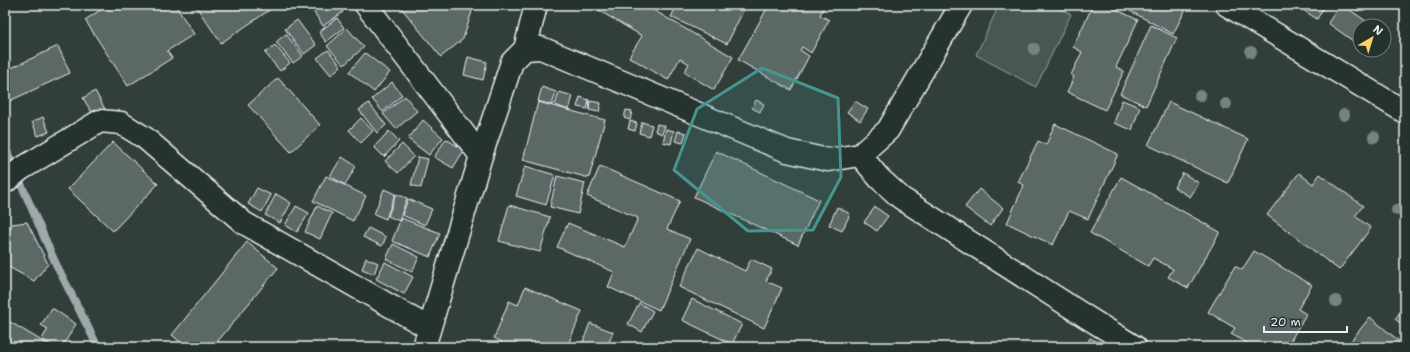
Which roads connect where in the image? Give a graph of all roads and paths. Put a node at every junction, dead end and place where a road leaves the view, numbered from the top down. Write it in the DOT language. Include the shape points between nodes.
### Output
graph roads {
  1 [pos="366,5"];
  2 [pos="536,5"];
  3 [pos="961,5"];
  4 [pos="1227,5"];
  5 [pos="524,49"];
  6 [pos="1405,112"];
  7 [pos="860,155"];
  8 [pos="481,156"];
  9 [pos="11,177"];
  10 [pos="426,338"];
  11 [pos="1135,347"];
  1 -- 8 [label="street"];
  2 -- 5 [label="street"];
  3 -- 7 [label="street" via="888,130"];
  4 -- 6 [label="street"];
  5 -- 7 [label="street" via="541,48 787,151 828,160"];
  5 -- 8 [label="street" via="512,62"];
  7 -- 11 [label="street" via="879,178 901,198"];
  8 -- 10 [label="street"];
  9 -- 10 [label="street" via="100,120 121,123 145,138 244,223"];
}
